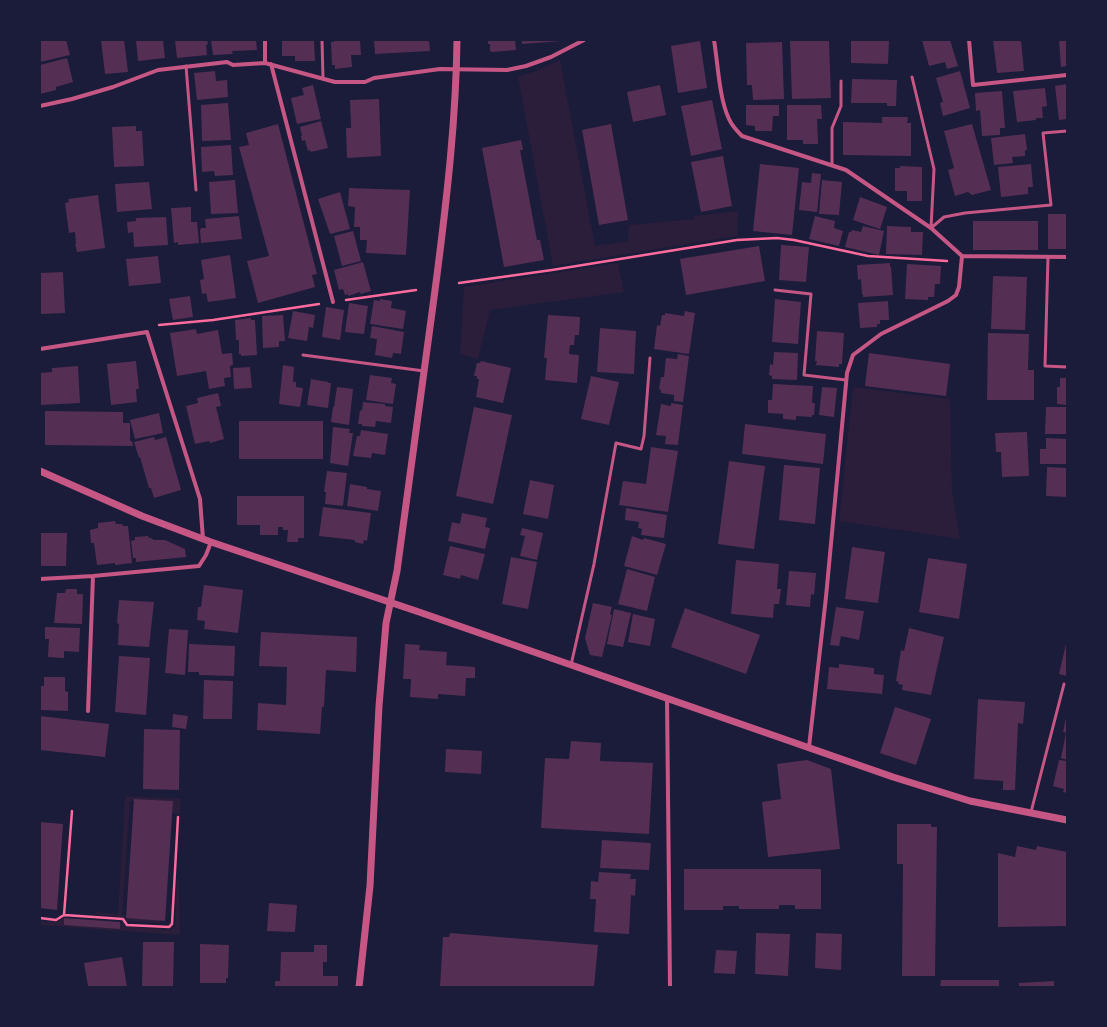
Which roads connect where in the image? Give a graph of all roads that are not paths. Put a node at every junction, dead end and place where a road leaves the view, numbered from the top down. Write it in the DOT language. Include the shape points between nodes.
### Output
graph roads {
  1 [pos="265,40"];
  2 [pos="322,40"];
  3 [pos="457,40"];
  4 [pos="584,40"];
  5 [pos="714,40"];
  6 [pos="969,40"];
  7 [pos="265,63"];
  8 [pos="271,64"];
  9 [pos="186,66"];
  10 [pos="457,70"];
  11 [pos="1067,75"];
  12 [pos="912,77"];
  13 [pos="323,78"];
  14 [pos="841,81"];
  15 [pos="40,106"];
  16 [pos="1067,131"];
  17 [pos="832,165"];
  18 [pos="196,190"];
  19 [pos="931,228"];
  20 [pos="962,256"];
  21 [pos="1048,257"];
  22 [pos="1067,258"];
  23 [pos="775,290"];
  24 [pos="333,302"];
  25 [pos="40,349"];
  26 [pos="303,355"];
  27 [pos="650,358"];
  28 [pos="1067,367"];
  29 [pos="424,372"];
  30 [pos="846,380"];
  31 [pos="40,471"];
  32 [pos="203,539"];
  33 [pos="211,542"];
  34 [pos="93,576"];
  35 [pos="40,579"];
  36 [pos="389,602"];
  37 [pos="571,665"];
  38 [pos="1064,684"];
  39 [pos="667,698"];
  40 [pos="88,711"];
  41 [pos="809,747"];
  42 [pos="1031,814"];
  43 [pos="1067,820"];
  44 [pos="359,987"];
  45 [pos="670,987"];
  1 -- 7 [label="street"];
  2 -- 13 [label="lane"];
  3 -- 10 [label="street"];
  4 -- 10 [label="street" via="551,57 526,66 507,70"];
  5 -- 17 [label="street" via="723,101 734,128 742,136"];
  6 -- 11 [label="street" via="973,85"];
  7 -- 8 [label="street"];
  7 -- 9 [label="street" via="233,65 227,62"];
  8 -- 13 [label="street"];
  8 -- 24 [label="street"];
  9 -- 15 [label="street" via="158,70 72,100"];
  9 -- 18 [label="lane"];
  10 -- 13 [label="street" via="411,72 365,82 335,82"];
  10 -- 29 [label="street" via="450,164"];
  12 -- 19 [label="lane" via="934,169"];
  14 -- 17 [label="lane" via="841,106 832,128"];
  16 -- 19 [label="lane" via="1043,133 1051,205 944,217"];
  17 -- 19 [label="street" via="846,170"];
  19 -- 20 [label="street"];
  20 -- 21 [label="street"];
  20 -- 30 [label="street" via="956,295 881,334 853,355"];
  21 -- 22 [label="street"];
  21 -- 28 [label="lane" via="1045,366"];
  23 -- 30 [label="lane" via="811,294 804,375"];
  25 -- 32 [label="street" via="147,332 200,499"];
  26 -- 29 [label="lane"];
  27 -- 37 [label="lane" via="641,450 616,443 594,564"];
  29 -- 36 [label="street" via="396,572"];
  30 -- 41 [label="street"];
  31 -- 32 [label="street" via="142,516"];
  32 -- 33 [label="street"];
  33 -- 34 [label="street" via="199,566"];
  33 -- 36 [label="street"];
  34 -- 35 [label="street"];
  34 -- 40 [label="street"];
  36 -- 37 [label="street"];
  36 -- 44 [label="street" via="379,706 370,886"];
  37 -- 39 [label="street"];
  38 -- 42 [label="lane"];
  39 -- 41 [label="street"];
  39 -- 45 [label="street"];
  41 -- 42 [label="street" via="970,801"];
  42 -- 43 [label="street"];
}
